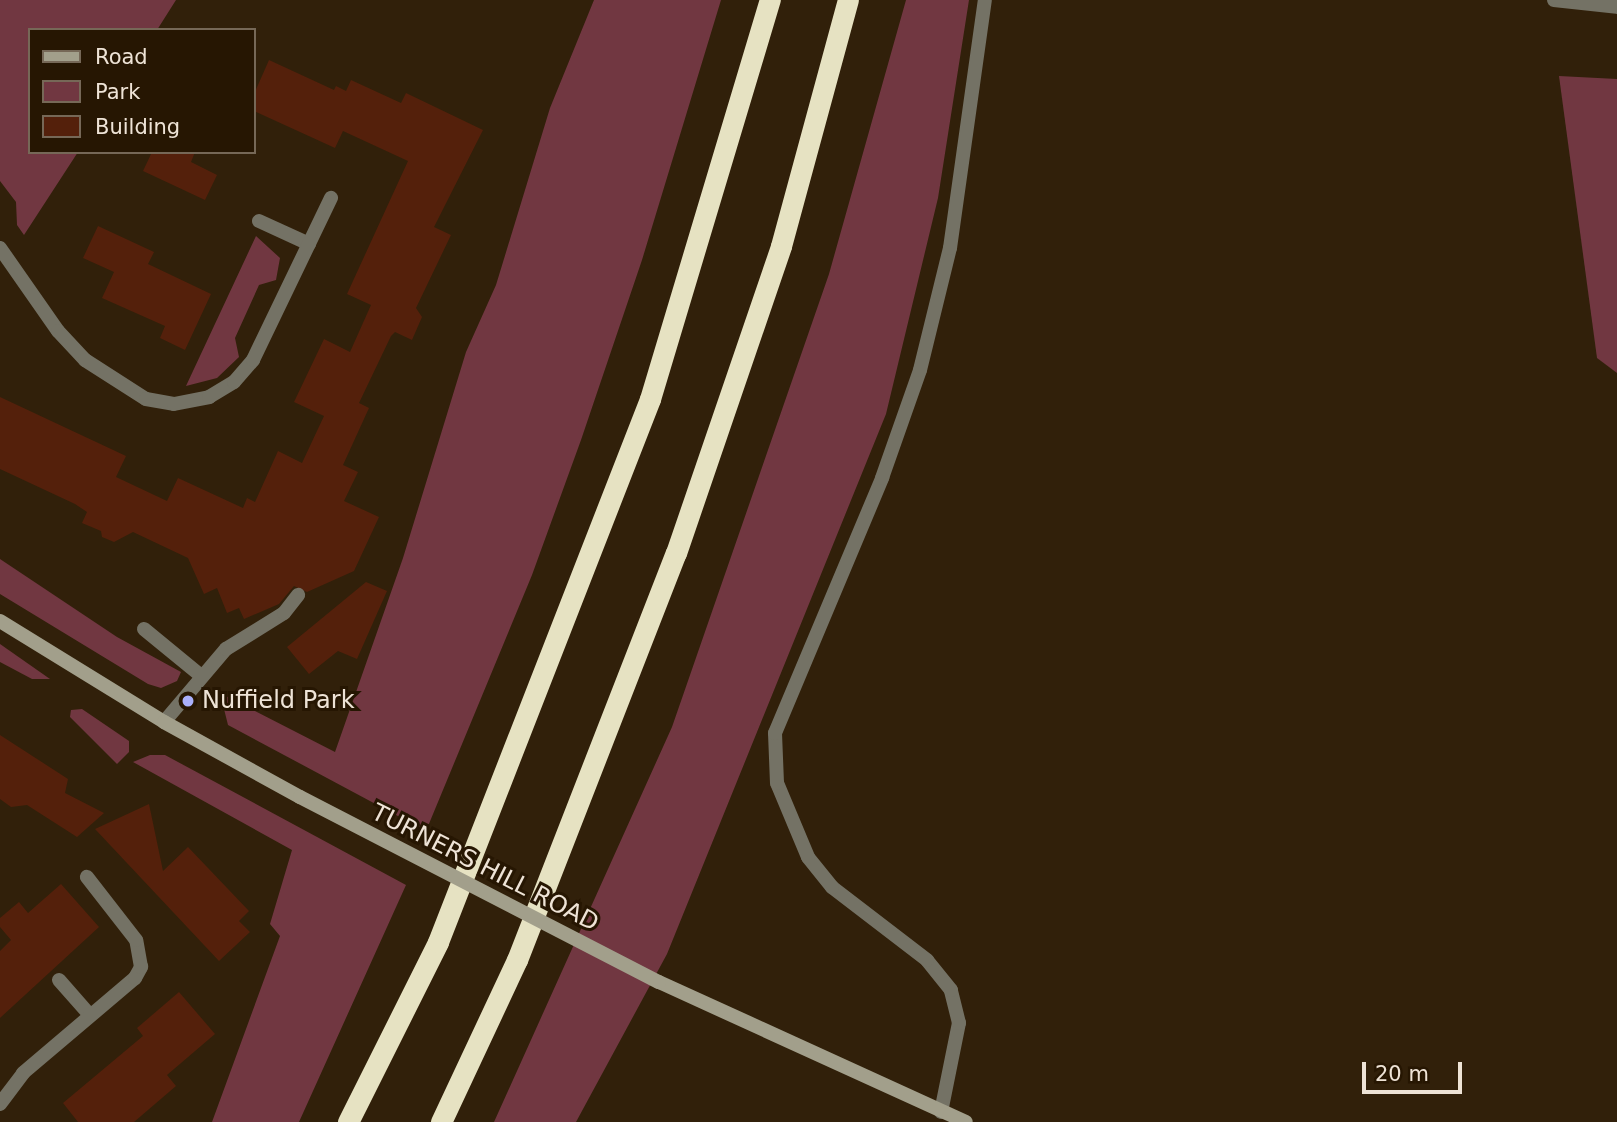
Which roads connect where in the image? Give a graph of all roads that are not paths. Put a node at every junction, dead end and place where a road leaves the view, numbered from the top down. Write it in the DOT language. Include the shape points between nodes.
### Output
graph roads {
  1 [pos="770,0"];
  2 [pos="848,0"];
  3 [pos="985,0"];
  4 [pos="1554,0"];
  5 [pos="1617,7"];
  6 [pos="331,198"];
  7 [pos="259,221"];
  8 [pos="309,244"];
  9 [pos="0,248"];
  10 [pos="298,595"];
  11 [pos="0,621"];
  12 [pos="144,629"];
  13 [pos="200,675"];
  14 [pos="164,722"];
  15 [pos="87,877"];
  16 [pos="59,980"];
  17 [pos="89,1014"];
  18 [pos="0,1104"];
  19 [pos="941,1112"];
  20 [pos="348,1122"];
  21 [pos="441,1122"];
  22 [pos="966,1122"];
  1 -- 20 [label="highway" via="650,399 438,942"];
  2 -- 21 [label="highway" via="781,246 676,553 517,960"];
  3 -- 19 [label="street" via="950,248 920,370 882,478 775,733 777,783 808,857 832,887 927,960 951,990 959,1023"];
  4 -- 5 [label="street"];
  6 -- 8 [label="street"];
  7 -- 8 [label="street"];
  8 -- 9 [label="street" via="253,360 234,382 209,397 174,404 146,399 85,360 58,331"];
  10 -- 13 [label="street" via="284,613 249,631"];
  11 -- 14 [label="street, TURNERS HILL ROAD"];
  12 -- 13 [label="street"];
  13 -- 14 [label="street"];
  14 -- 19 [label="street, TURNERS HILL ROAD, bridge" via="659,982"];
  15 -- 17 [label="street" via="142,953 135,978"];
  16 -- 17 [label="street"];
  17 -- 18 [label="street" via="23,1073"];
  19 -- 22 [label="street, TURNERS HILL ROAD"];
}
